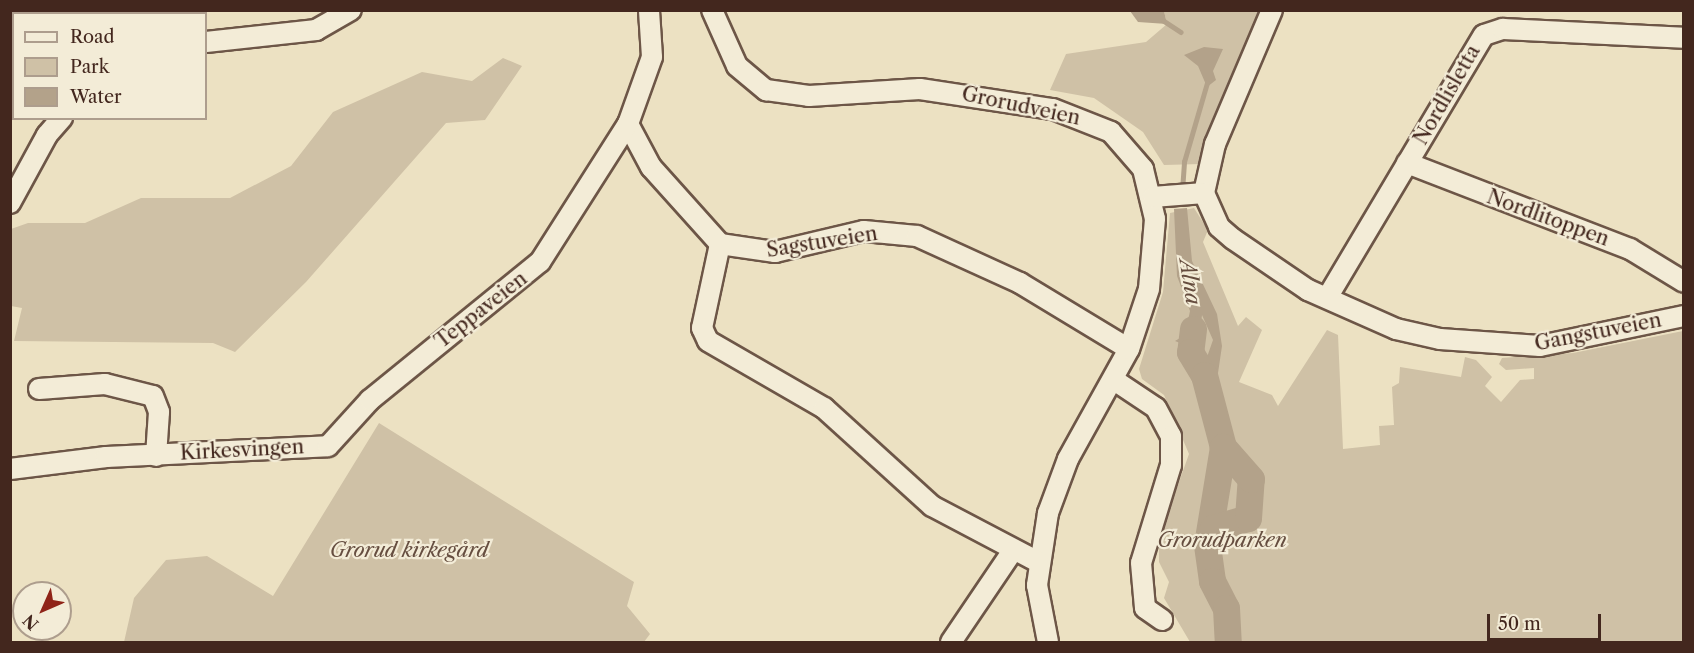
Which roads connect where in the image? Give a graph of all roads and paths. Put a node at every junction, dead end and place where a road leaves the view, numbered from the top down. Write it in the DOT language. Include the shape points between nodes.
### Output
graph roads {
  1 [pos="351,10"];
  2 [pos="649,10"];
  3 [pos="712,10"];
  4 [pos="1272,10"];
  5 [pos="1683,38"];
  6 [pos="207,42"];
  7 [pos="60,120"];
  8 [pos="628,124"];
  9 [pos="1407,163"];
  10 [pos="1190,194"];
  11 [pos="1153,197"];
  12 [pos="10,203"];
  13 [pos="720,244"];
  14 [pos="1683,280"];
  15 [pos="1327,298"];
  16 [pos="1683,316"];
  17 [pos="1130,349"];
  18 [pos="1114,380"];
  19 [pos="39,389"];
  20 [pos="327,446"];
  21 [pos="156,456"];
  22 [pos="10,469"];
  23 [pos="1012,552"];
  24 [pos="1038,562"];
  25 [pos="1162,620"];
  26 [pos="951,642"];
  27 [pos="1048,642"];
  1 -- 6 [label="street" via="316,30"];
  2 -- 8 [label="street" via="652,57"];
  3 -- 11 [label="street, Grorudveien" via="737,66 766,90 809,96 891,88 945,91 1074,114 1122,141 1143,168"];
  4 -- 10 [label="street"];
  5 -- 9 [label="street, Nordlisletta" via="1488,32 1472,48"];
  7 -- 12 [label="street" via="47,135"];
  8 -- 13 [label="street" via="651,167"];
  8 -- 20 [label="street, Teppaveien" via="540,262 370,400"];
  9 -- 14 [label="street, Nordlitoppen" via="1630,249"];
  9 -- 15 [label="street, Nordlisletta"];
  10 -- 11 [label="street"];
  10 -- 15 [label="street, Gangstuveien" via="1233,239"];
  11 -- 17 [label="street, Grorudveien" via="1152,271"];
  13 -- 17 [label="street, Sagstuveien" via="775,252 864,231 917,236 1020,283"];
  13 -- 23 [label="street" via="703,322 708,341 798,390 932,506"];
  15 -- 16 [label="street, Gangstuveien" via="1417,335 1518,346 1558,343"];
  17 -- 18 [label="street, Grorudveien"];
  18 -- 24 [label="street, Grorudveien" via="1059,478"];
  18 -- 25 [label="street" via="1156,408 1171,436 1171,465 1141,563 1145,608"];
  19 -- 21 [label="street, Kirkesvingen" via="105,384 153,396 159,412"];
  20 -- 21 [label="street, Kirkesvingen"];
  21 -- 22 [label="street, Kirkesvingen"];
  23 -- 24 [label="street"];
  23 -- 26 [label="street"];
  24 -- 27 [label="street, Grorudveien" via="1039,609"];
}
